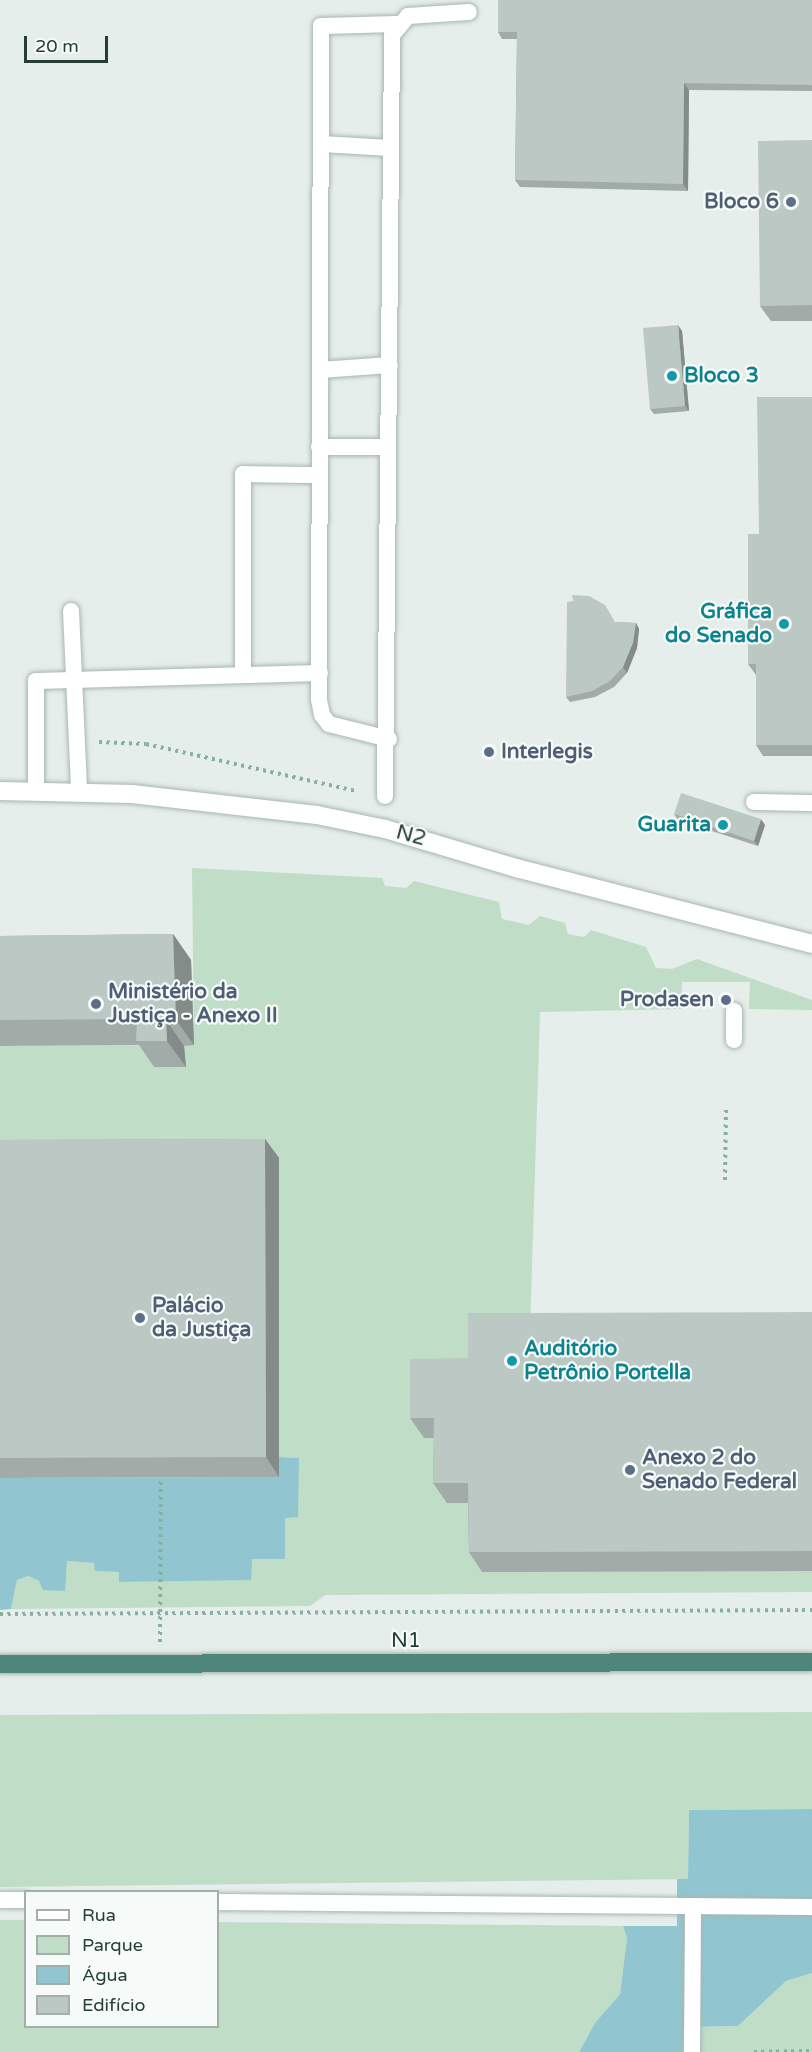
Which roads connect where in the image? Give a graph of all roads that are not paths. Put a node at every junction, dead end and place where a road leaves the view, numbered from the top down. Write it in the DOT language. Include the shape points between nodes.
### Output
graph roads {
  1 [pos="469,12"];
  2 [pos="398,24"];
  3 [pos="321,144"];
  4 [pos="391,148"];
  5 [pos="390,365"];
  6 [pos="320,370"];
  7 [pos="319,447"];
  8 [pos="388,447"];
  9 [pos="319,475"];
  10 [pos="71,611"];
  11 [pos="243,674"];
  12 [pos="320,674"];
  13 [pos="77,680"];
  14 [pos="389,739"];
  15 [pos="0,790"];
  16 [pos="36,790"];
  17 [pos="79,790"];
  18 [pos="385,796"];
  19 [pos="754,802"];
  20 [pos="812,803"];
  21 [pos="812,944"];
  22 [pos="734,1011"];
  23 [pos="734,1040"];
  24 [pos="812,1662"];
  25 [pos="0,1664"];
  26 [pos="0,1900"];
  27 [pos="24,1900"];
  28 [pos="219,1902"];
  29 [pos="812,1906"];
  30 [pos="693,1908"];
  31 [pos="692,2052"];
  1 -- 2 [label="lane" via="408,16"];
  2 -- 3 [label="lane" via="321,26"];
  2 -- 4 [label="lane" via="392,35"];
  3 -- 4 [label="lane"];
  3 -- 6 [label="lane"];
  4 -- 5 [label="lane"];
  5 -- 6 [label="lane"];
  5 -- 8 [label="lane"];
  6 -- 7 [label="lane"];
  7 -- 8 [label="lane"];
  7 -- 9 [label="lane"];
  8 -- 14 [label="lane"];
  9 -- 11 [label="lane" via="243,474"];
  9 -- 12 [label="lane"];
  10 -- 13 [label="lane"];
  11 -- 12 [label="lane"];
  11 -- 13 [label="lane"];
  12 -- 14 [label="lane" via="322,715 329,724"];
  13 -- 16 [label="lane" via="36,681"];
  13 -- 17 [label="lane"];
  14 -- 18 [label="lane"];
  15 -- 16 [label="main road, N2"];
  16 -- 17 [label="main road, N2"];
  17 -- 21 [label="main road, N2" via="240,805 374,827"];
  19 -- 20 [label="lane"];
  22 -- 23 [label="lane"];
  24 -- 25 [label="highway, N1"];
  26 -- 27 [label="lane"];
  28 -- 30 [label="lane" via="620,1904"];
  29 -- 30 [label="lane"];
  30 -- 31 [label="lane"];
}
